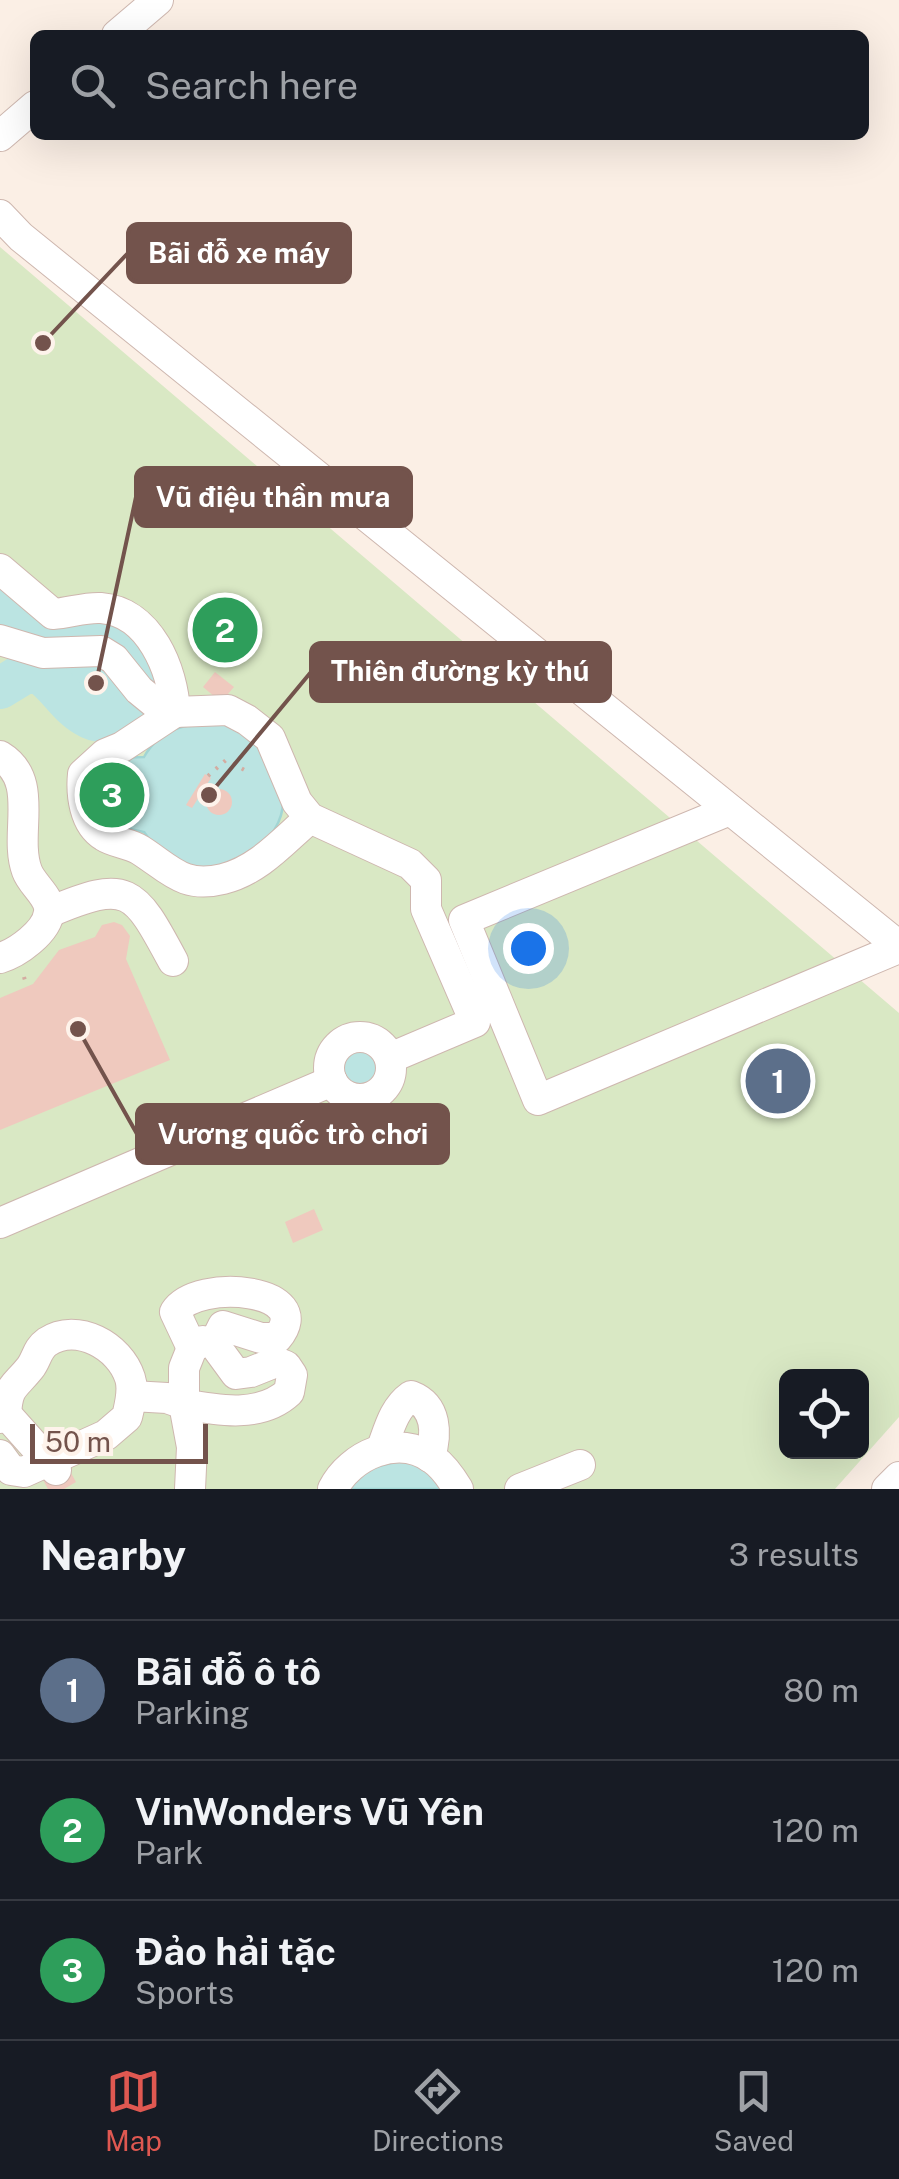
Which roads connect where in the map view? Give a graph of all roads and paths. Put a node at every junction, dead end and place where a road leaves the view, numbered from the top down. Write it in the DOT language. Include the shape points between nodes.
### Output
graph roads {
  1 [pos="158,0"];
  2 [pos="123,30"];
  3 [pos="30,110"];
  4 [pos="0,136"];
  5 [pos="0,216"];
  6 [pos="0,570"];
  7 [pos="0,640"];
  8 [pos="168,710"];
  9 [pos="0,756"];
  10 [pos="250,773"];
  11 [pos="208,776"];
  12 [pos="730,810"];
  13 [pos="310,818"];
  14 [pos="156,863"];
  15 [pos="129,895"];
  16 [pos="50,912"];
  17 [pos="899,947"];
  18 [pos="0,958"];
  19 [pos="173,961"];
  20 [pos="390,1058"];
  21 [pos="332,1081"];
  22 [pos="0,1223"];
  23 [pos="132,1396"];
  24 [pos="184,1404"];
  25 [pos="3,1416"];
  26 [pos="382,1448"];
  27 [pos="430,1457"];
  28 [pos="580,1465"];
  29 [pos="54,1466"];
  30 [pos="6,1471"];
  31 [pos="899,1477"];
  32 [pos="190,1489"];
  33 [pos="333,1489"];
  34 [pos="458,1489"];
  35 [pos="520,1489"];
  36 [pos="887,1489"];
  1 -- 2 [label="street"];
  3 -- 4 [label="street"];
  5 -- 12 [label="street"];
  6 -- 8 [label="street" via="53,614 114,610 150,635 169,672"];
  7 -- 8 [label="street" via="43,653 101,651"];
  8 -- 13 [label="street" via="228,710 259,729 270,738"];
  8 -- 14 [label="street" via="84,774 83,800 97,830"];
  9 -- 16 [label="street" via="23,781 27,871"];
  10 -- 11 [label="path" via="226,760"];
  12 -- 17 [label="street"];
  12 -- 17 [label="street" via="464,920 538,1100"];
  13 -- 14 [label="street" via="260,862 222,880 198,882"];
  13 -- 20 [label="street" via="410,864 426,880 426,909 475,1022"];
  14 -- 15 [label="street"];
  15 -- 16 [label="street" via="106,890"];
  15 -- 19 [label="street"];
  16 -- 18 [label="street" via="15,954"];
  20 -- 21 [label="street" via="385,1088 368,1099 348,1097"];
  20 -- 21 [label="street" via="377,1042 348,1040 333,1053"];
  21 -- 22 [label="street"];
  23 -- 24 [label="street"];
  23 -- 25 [label="street" via="132,1380 111,1348 80,1336 58,1337 8,1392"];
  23 -- 29 [label="street" via="127,1416 106,1435"];
  24 -- 24 [label="street" via="269,1407 289,1392 292,1375 276,1362 236,1374 203,1336 184,1368"];
  24 -- 32 [label="street"];
  25 -- 29 [label="street"];
  26 -- 27 [label="street"];
  26 -- 27 [label="street" via="395,1414 411,1396 420,1399 434,1424"];
  26 -- 33 [label="street" via="342,1472"];
  27 -- 34 [label="street"];
  28 -- 35 [label="street"];
  29 -- 30 [label="street"];
  31 -- 36 [label="street"];
}
